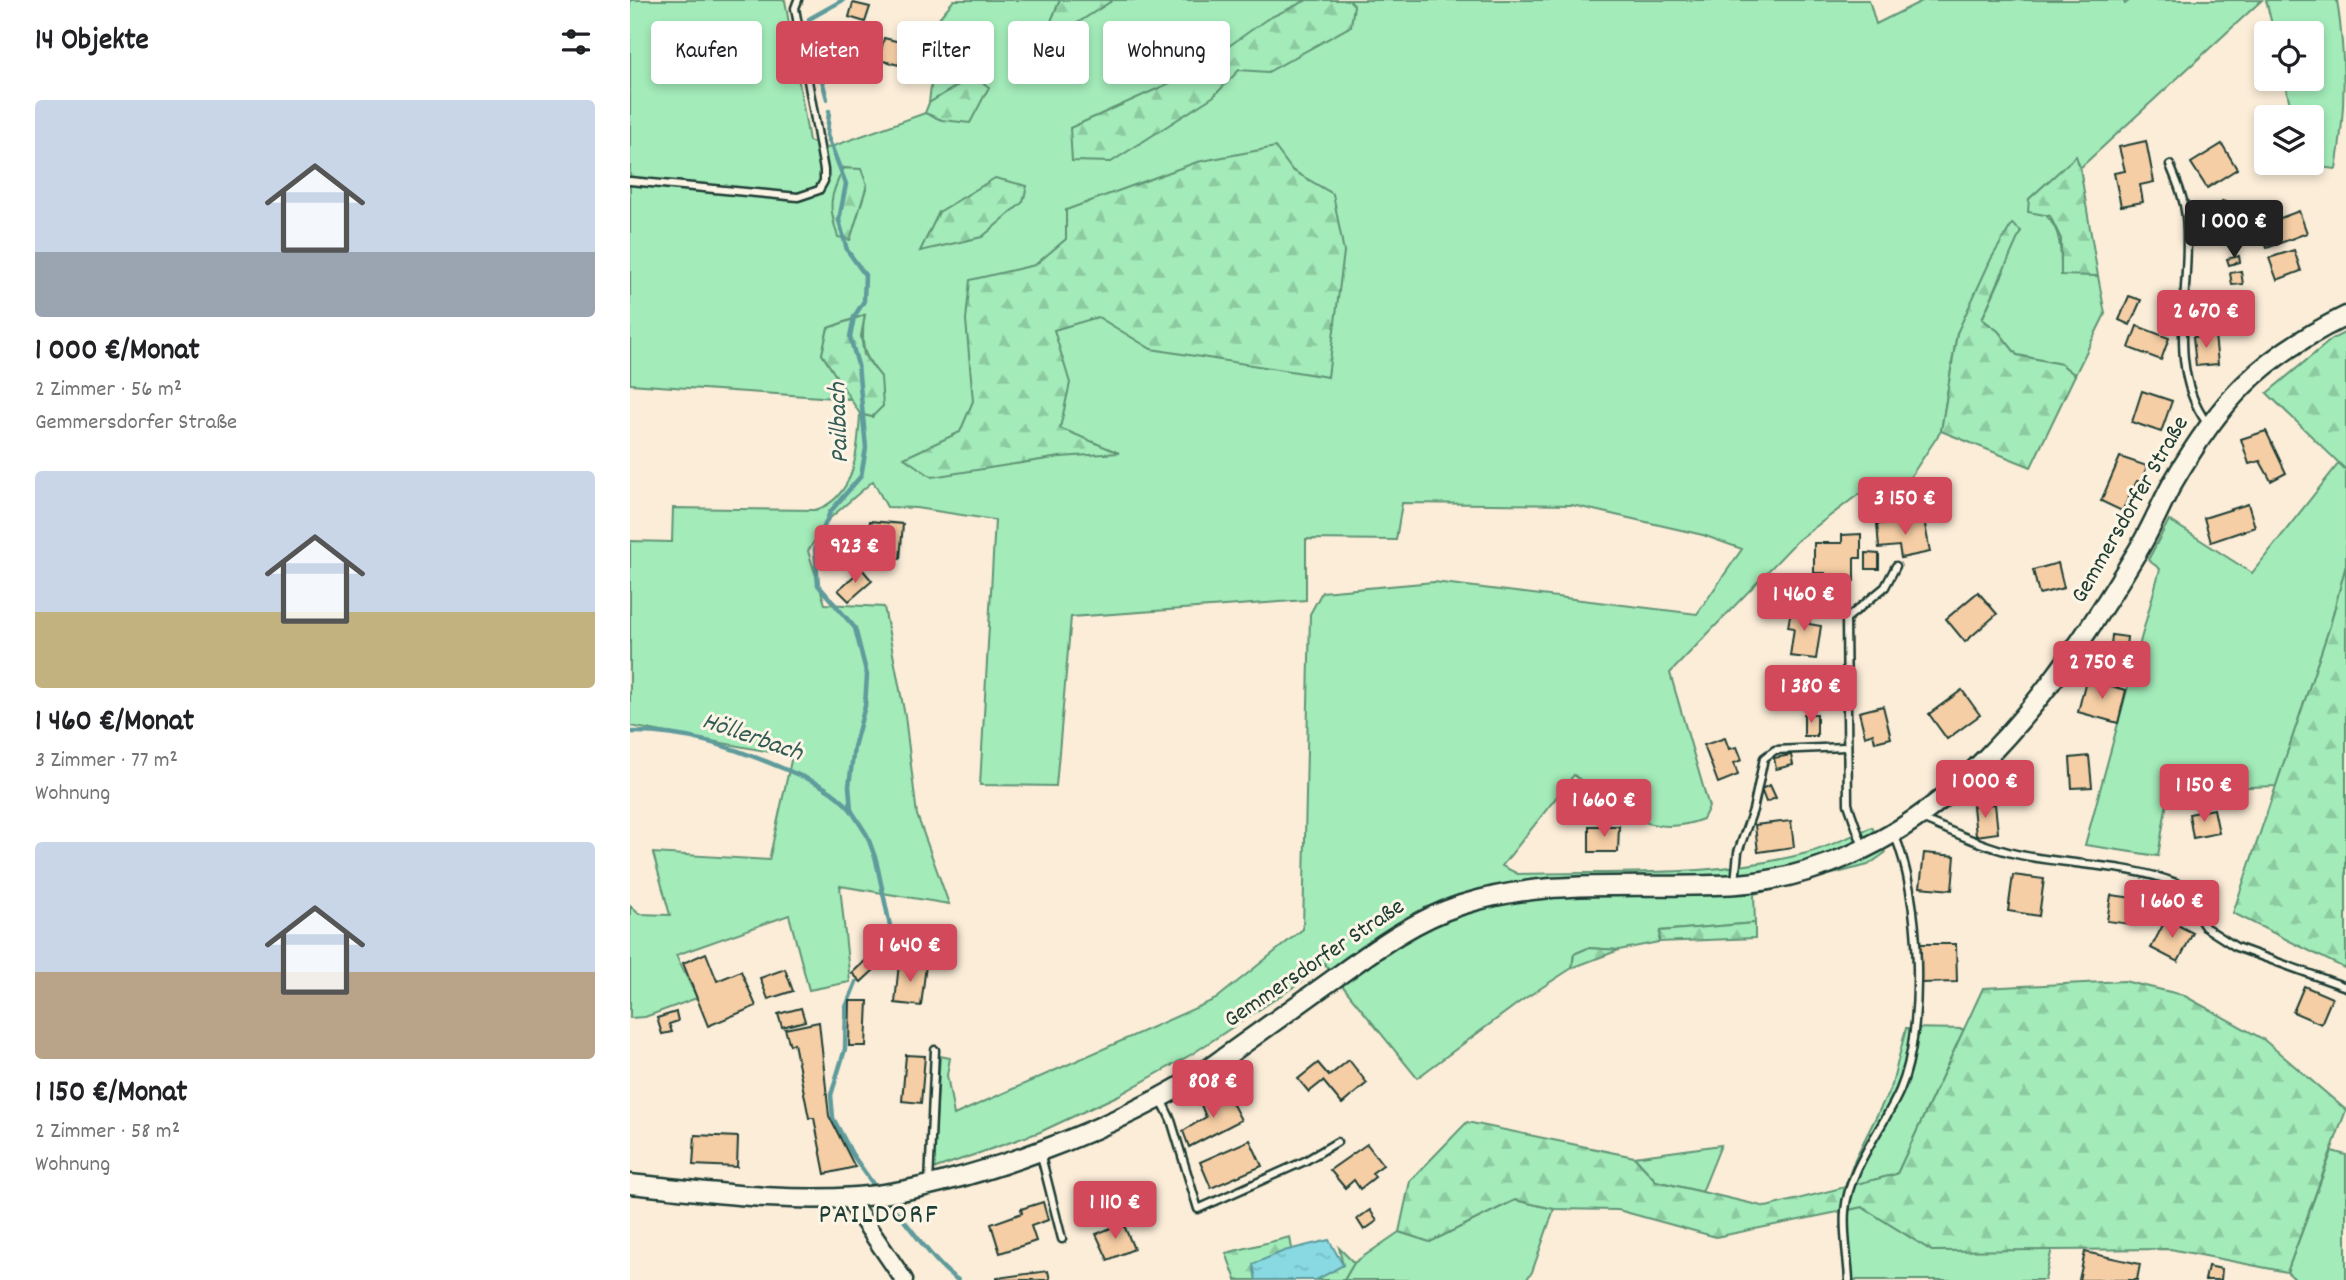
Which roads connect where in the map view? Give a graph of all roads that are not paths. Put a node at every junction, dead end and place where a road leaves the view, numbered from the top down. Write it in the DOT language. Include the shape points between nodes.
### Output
graph roads {
  1 [pos="798,0"];
  2 [pos="2171,164"];
  3 [pos="630,181"];
  4 [pos="2346,316"];
  5 [pos="2208,425"];
  6 [pos="1896,566"];
  7 [pos="1845,747"];
  8 [pos="1917,817"];
  9 [pos="1894,833"];
  10 [pos="1864,849"];
  11 [pos="1735,884"];
  12 [pos="2346,987"];
  13 [pos="935,1050"];
  14 [pos="1160,1097"];
  15 [pos="1336,1142"];
  16 [pos="1039,1149"];
  17 [pos="630,1184"];
  18 [pos="929,1185"];
  19 [pos="848,1198"];
  20 [pos="1062,1239"];
  21 [pos="904,1280"];
  22 [pos="1849,1280"];
  1 -- 3 [label="lane" via="795,8 824,170 819,190 798,197"];
  2 -- 5 [label="lane" via="2186,219 2183,337 2190,390 2192,403"];
  4 -- 5 [label="main road, Gemmersdorfer Straße" via="2291,345 2258,369"];
  5 -- 8 [label="main road, Gemmersdorfer Straße" via="2139,550 2062,669 1977,766"];
  6 -- 7 [label="lane" via="1885,587 1846,619"];
  7 -- 10 [label="lane" via="1848,804"];
  7 -- 11 [label="lane" via="1775,750 1764,758 1738,852"];
  8 -- 9 [label="main road, Gemmersdorfer Straße"];
  8 -- 12 [label="lane" via="2018,855 2128,868 2176,883 2205,927 2236,947"];
  9 -- 10 [label="main road, Gemmersdorfer Straße"];
  9 -- 22 [label="lane" via="1906,860 1912,899 1914,1045 1900,1090 1857,1171 1845,1210"];
  10 -- 11 [label="main road, Gemmersdorfer Straße" via="1822,867"];
  11 -- 14 [label="main road, Gemmersdorfer Straße" via="1574,886 1494,896 1441,911 1388,940 1203,1072"];
  13 -- 18 [label="lane"];
  14 -- 15 [label="lane" via="1198,1209"];
  14 -- 16 [label="main road, Gemmersdorfer Straße"];
  16 -- 18 [label="main road, Gemmersdorfer Straße"];
  16 -- 20 [label="lane"];
  17 -- 19 [label="main road, Gemmersdorfer Straße" via="779,1199"];
  18 -- 19 [label="main road, Gemmersdorfer Straße"];
  19 -- 21 [label="street"];
}
